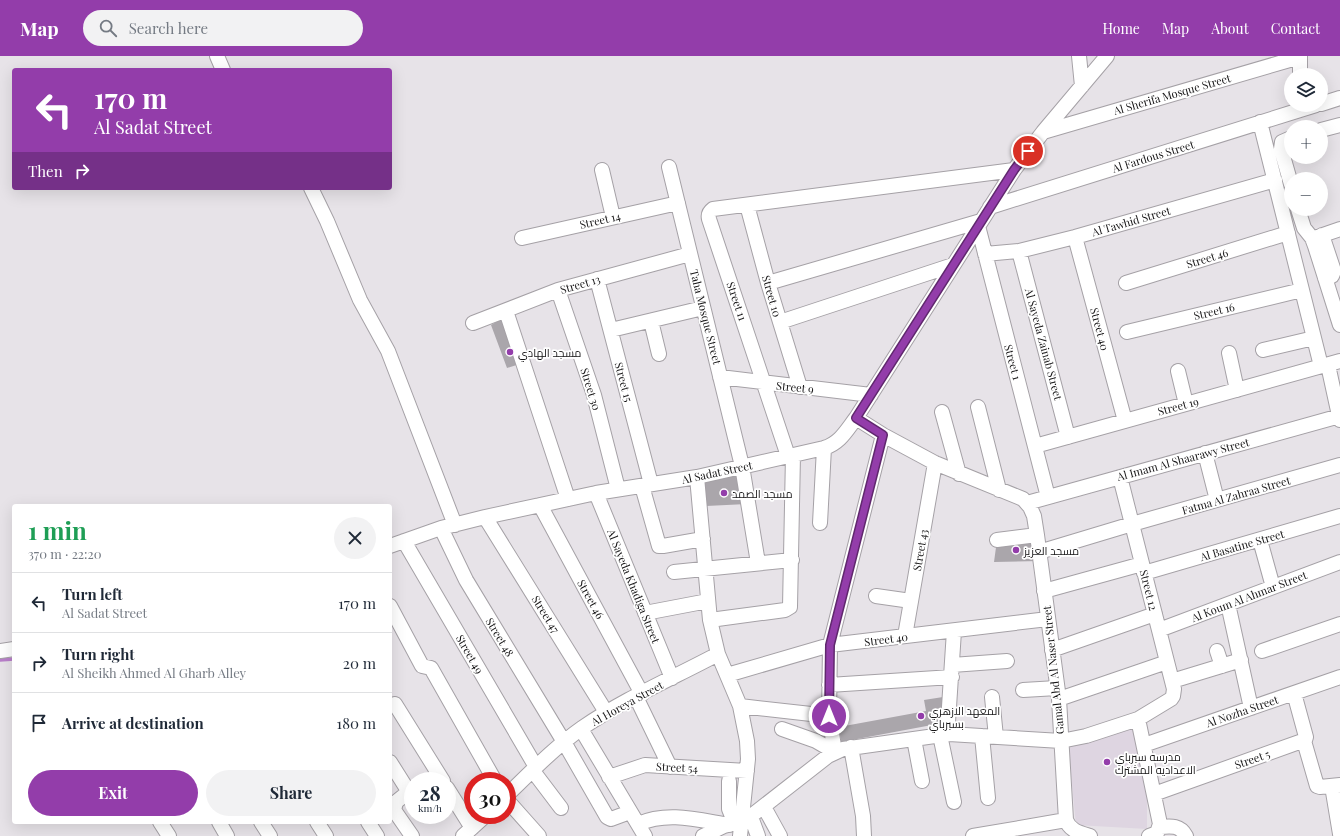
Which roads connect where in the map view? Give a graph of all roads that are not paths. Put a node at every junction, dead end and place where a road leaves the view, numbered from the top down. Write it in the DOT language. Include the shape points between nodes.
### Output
graph roads {
  1 [pos="217,56"];
  2 [pos="1080,56"];
  3 [pos="1107,56"];
  4 [pos="1300,57"];
  5 [pos="222,68"];
  6 [pos="1300,68"];
  7 [pos="1082,86"];
  8 [pos="1340,98"];
  9 [pos="1328,102"];
  10 [pos="1288,112"];
  11 [pos="1260,122"];
  12 [pos="1340,125"];
  13 [pos="1328,128"];
  14 [pos="1043,132"];
  15 [pos="1284,141"];
  16 [pos="1284,160"];
  17 [pos="669,167"];
  18 [pos="602,170"];
  19 [pos="1014,170"];
  20 [pos="1275,180"];
  21 [pos="312,190"];
  22 [pos="678,203"];
  23 [pos="747,205"];
  24 [pos="990,207"];
  25 [pos="1300,216"];
  26 [pos="613,217"];
  27 [pos="979,224"];
  28 [pos="1340,229"];
  29 [pos="1288,233"];
  30 [pos="1075,237"];
  31 [pos="522,238"];
  32 [pos="1340,239"];
  33 [pos="1318,241"];
  34 [pos="1019,251"];
  35 [pos="690,254"];
  36 [pos="985,254"];
  37 [pos="953,265"];
  38 [pos="597,279"];
  39 [pos="768,283"];
  40 [pos="1126,283"];
  41 [pos="558,290"];
  42 [pos="1302,290"];
  43 [pos="703,308"];
  44 [pos="506,311"];
  45 [pos="650,321"];
  46 [pos="780,322"];
  47 [pos="473,323"];
  48 [pos="1340,325"];
  49 [pos="611,330"];
  50 [pos="1127,332"];
  51 [pos="1314,338"];
  52 [pos="1263,350"];
  53 [pos="1229,353"];
  54 [pos="659,354"];
  55 [pos="1330,364"];
  56 [pos="1178,371"];
  57 [pos="720,377"];
  58 [pos="765,383"];
  59 [pos="800,387"];
  60 [pos="1238,390"];
  61 [pos="871,395"];
  62 [pos="1186,404"];
  63 [pos="978,407"];
  64 [pos="942,412"];
  65 [pos="1340,417"];
  66 [pos="856,418"];
  67 [pos="1125,421"];
  68 [pos="883,435"];
  69 [pos="1068,436"];
  70 [pos="1035,446"];
  71 [pos="824,448"];
  72 [pos="1205,453"];
  73 [pos="791,455"];
  74 [pos="935,463"];
  75 [pos="1340,465"];
  76 [pos="742,466"];
  77 [pos="959,474"];
  78 [pos="1120,477"];
  79 [pos="697,478"];
  80 [pos="647,485"];
  81 [pos="618,489"];
  82 [pos="999,490"];
  83 [pos="596,493"];
  84 [pos="1048,497"];
  85 [pos="568,499"];
  86 [pos="1023,500"];
  87 [pos="1217,500"];
  88 [pos="540,505"];
  89 [pos="1340,516"];
  90 [pos="485,517"];
  91 [pos="820,523"];
  92 [pos="1132,524"];
  93 [pos="448,527"];
  94 [pos="1037,534"];
  95 [pos="703,539"];
  96 [pos="997,540"];
  97 [pos="1260,540"];
  98 [pos="404,541"];
  99 [pos="392,545"];
  100 [pos="1039,552"];
  101 [pos="792,560"];
  102 [pos="1340,562"];
  103 [pos="758,563"];
  104 [pos="706,569"];
  105 [pos="1143,569"];
  106 [pos="674,572"];
  107 [pos="1273,587"];
  108 [pos="1044,591"];
  109 [pos="876,596"];
  110 [pos="708,601"];
  111 [pos="911,601"];
  112 [pos="1228,604"];
  113 [pos="392,610"];
  114 [pos="645,613"];
  115 [pos="1155,614"];
  116 [pos="710,620"];
  117 [pos="1048,620"];
  118 [pos="1340,624"];
  119 [pos="1159,630"];
  120 [pos="954,631"];
  121 [pos="905,636"];
  122 [pos="830,645"];
  123 [pos="12,649"];
  124 [pos="1052,650"];
  125 [pos="0,651"];
  126 [pos="1217,651"];
  127 [pos="1262,651"];
  128 [pos="718,654"];
  129 [pos="1241,660"];
  130 [pos="1007,661"];
  131 [pos="1167,662"];
  132 [pos="1222,666"];
  133 [pos="952,671"];
  134 [pos="726,675"];
  135 [pos="1340,677"];
  136 [pos="672,678"];
  137 [pos="1172,681"];
  138 [pos="830,685"];
  139 [pos="1023,690"];
  140 [pos="1058,693"];
  141 [pos="1294,693"];
  142 [pos="639,695"];
  143 [pos="992,697"];
  144 [pos="395,704"];
  145 [pos="740,706"];
  146 [pos="1252,708"];
  147 [pos="606,712"];
  148 [pos="829,716"];
  149 [pos="1138,719"];
  150 [pos="580,729"];
  151 [pos="782,729"];
  152 [pos="945,735"];
  153 [pos="989,736"];
  154 [pos="914,739"];
  155 [pos="1062,741"];
  156 [pos="1304,741"];
  157 [pos="564,742"];
  158 [pos="1144,745"];
  159 [pos="851,747"];
  160 [pos="835,752"];
  161 [pos="392,765"];
  162 [pos="670,767"];
  163 [pos="534,769"];
  164 [pos="437,772"];
  165 [pos="490,772"];
  166 [pos="747,772"];
  167 [pos="609,776"];
  168 [pos="729,781"];
  169 [pos="922,781"];
  170 [pos="1336,785"];
  171 [pos="516,786"];
  172 [pos="1154,794"];
  173 [pos="988,798"];
  174 [pos="954,802"];
  175 [pos="456,807"];
  176 [pos="764,807"];
  177 [pos="561,808"];
  178 [pos="516,810"];
  179 [pos="1066,820"];
  180 [pos="161,824"];
  181 [pos="220,824"];
  182 [pos="262,824"];
  183 [pos="318,824"];
  184 [pos="369,824"];
  185 [pos="476,824"];
  186 [pos="638,824"];
  187 [pos="739,825"];
  188 [pos="468,832"];
  189 [pos="1155,832"];
  190 [pos="1340,834"];
  191 [pos="1081,835"];
  192 [pos="169,836"];
  193 [pos="227,836"];
  194 [pos="270,836"];
  195 [pos="326,836"];
  196 [pos="377,836"];
  197 [pos="412,836"];
  198 [pos="539,836"];
  199 [pos="704,836"];
  200 [pos="758,836"];
  201 [pos="780,836"];
  202 [pos="864,836"];
  203 [pos="973,836"];
  204 [pos="1186,836"];
  1 -- 5 [label="street"];
  2 -- 7 [label="street"];
  3 -- 7 [label="street, Al Sadat Street"];
  4 -- 6 [label="street"];
  4 -- 14 [label="street, Al Sherifa Mosque Street"];
  7 -- 14 [label="street, Al Sadat Street"];
  8 -- 9 [label="street"];
  10 -- 11 [label="street, Al Fardous Street"];
  11 -- 20 [label="street"];
  11 -- 24 [label="street, Al Fardous Street"];
  12 -- 13 [label="street"];
  14 -- 19 [label="street, Al Sadat Street"];
  15 -- 16 [label="street" via="1281,149"];
  17 -- 22 [label="street, Taha Mosque Street"];
  18 -- 26 [label="street"];
  19 -- 23 [label="street"];
  19 -- 24 [label="street, Al Sadat Street"];
  20 -- 29 [label="street"];
  20 -- 30 [label="street, Al Tawhid Street"];
  21 -- 93 [label="street, Street 48" via="360,300 388,351"];
  22 -- 26 [label="street, Street 14"];
  22 -- 35 [label="street, Taha Mosque Street"];
  23 -- 39 [label="street, Street 10"];
  23 -- 58 [label="street, Street 11" via="713,209 709,219"];
  24 -- 27 [label="street, Al Sadat Street"];
  25 -- 33 [label="street" via="1304,228"];
  26 -- 31 [label="street, Street 14"];
  27 -- 36 [label="street, Street 1"];
  27 -- 37 [label="street, Al Sadat Street"];
  27 -- 39 [label="street"];
  28 -- 33 [label="street"];
  29 -- 40 [label="street, Street 46"];
  29 -- 42 [label="street"];
  30 -- 34 [label="street, Al Tawhid Street"];
  30 -- 67 [label="street, Street 40"];
  32 -- 33 [label="street"];
  33 -- 48 [label="street" via="1334,273 1325,278"];
  34 -- 36 [label="street, Al Tawhid Street"];
  34 -- 69 [label="street, Al Sayeda Zainab Street"];
  35 -- 38 [label="street, Street 13"];
  35 -- 43 [label="street, Taha Mosque Street"];
  36 -- 70 [label="street, Street 1"];
  37 -- 46 [label="street"];
  37 -- 61 [label="street, Al Sadat Street"];
  38 -- 41 [label="street, Street 13"];
  38 -- 49 [label="street, Street 15"];
  39 -- 46 [label="street, Street 10"];
  41 -- 44 [label="street, Street 13"];
  41 -- 81 [label="street, Street 30" via="594,394"];
  42 -- 50 [label="street, Street 16"];
  42 -- 51 [label="street"];
  43 -- 45 [label="street"];
  43 -- 57 [label="street, Taha Mosque Street"];
  44 -- 47 [label="street, Street 13"];
  44 -- 85 [label="street"];
  45 -- 49 [label="street"];
  45 -- 54 [label="street"];
  46 -- 59 [label="street, Street 10"];
  49 -- 80 [label="street, Street 15"];
  51 -- 52 [label="street"];
  51 -- 55 [label="street"];
  53 -- 60 [label="street"];
  55 -- 60 [label="street, Street 19"];
  55 -- 65 [label="street"];
  56 -- 62 [label="street"];
  57 -- 58 [label="street, Street 9"];
  57 -- 76 [label="street, Taha Mosque Street"];
  58 -- 59 [label="street, Street 9"];
  58 -- 73 [label="street, Street 11"];
  59 -- 61 [label="street, Street 9"];
  60 -- 62 [label="street, Street 19"];
  61 -- 66 [label="street, Al Sadat Street"];
  62 -- 67 [label="street, Street 19"];
  63 -- 82 [label="street"];
  64 -- 77 [label="street"];
  65 -- 72 [label="street, Al Imam Al Shaarawy Street"];
  66 -- 68 [label="street"];
  66 -- 71 [label="street, Al Sadat Street" via="841,438"];
  67 -- 69 [label="street, Street 19"];
  68 -- 74 [label="street"];
  68 -- 122 [label="street"];
  69 -- 70 [label="street, Street 19"];
  70 -- 84 [label="street, Street 1"];
  71 -- 73 [label="street, Al Sadat Street"];
  71 -- 91 [label="street"];
  72 -- 78 [label="street, Al Imam Al Shaarawy Street"];
  72 -- 87 [label="street"];
  73 -- 76 [label="street, Al Sadat Street"];
  73 -- 101 [label="street, Street 11"];
  74 -- 77 [label="street"];
  74 -- 111 [label="street, Street 43"];
  75 -- 87 [label="street, Fatma Al Zahraa Street"];
  76 -- 79 [label="street, Al Sadat Street"];
  76 -- 103 [label="street, Taha Mosque Street"];
  77 -- 82 [label="street"];
  78 -- 84 [label="street, Al Imam Al Shaarawy Street"];
  78 -- 92 [label="street, Street 12"];
  79 -- 80 [label="street, Al Sadat Street"];
  79 -- 95 [label="street"];
  80 -- 81 [label="street, Al Sadat Street"];
  80 -- 95 [label="street" via="659,546"];
  81 -- 83 [label="street, Al Sadat Street"];
  82 -- 86 [label="street"];
  83 -- 85 [label="street, Al Sadat Street"];
  83 -- 114 [label="street, Al Sayeda Khadiga Street"];
  84 -- 86 [label="street, Al Imam Al Shaarawy Street"];
  85 -- 88 [label="street, Al Sadat Street"];
  86 -- 94 [label="street, Gamal Abd Al Naser Street" via="1034,516"];
  87 -- 92 [label="street, Fatma Al Zahraa Street"];
  88 -- 90 [label="street, Al Sadat Street"];
  88 -- 142 [label="street, Street 46"];
  89 -- 97 [label="street, Al Basatine Street"];
  90 -- 93 [label="street, Al Sadat Street"];
  90 -- 147 [label="street, Street 47"];
  92 -- 100 [label="street"];
  92 -- 105 [label="street, Street 12"];
  93 -- 98 [label="street, Al Sadat Street"];
  93 -- 157 [label="street, Street 48" via="466,580"];
  94 -- 96 [label="street"];
  94 -- 100 [label="street, Gamal Abd Al Naser Street"];
  95 -- 104 [label="street"];
  97 -- 105 [label="street, Al Basatine Street"];
  97 -- 107 [label="street"];
  98 -- 99 [label="street, Al Sadat Street"];
  98 -- 163 [label="street, Street 49"];
  100 -- 108 [label="street, Gamal Abd Al Naser Street"];
  101 -- 103 [label="street"];
  101 -- 116 [label="street, Street 11" via="791,604 788,609"];
  102 -- 107 [label="street, Al Koum Al Ahmar Street"];
  103 -- 104 [label="street"];
  104 -- 106 [label="street"];
  104 -- 110 [label="street"];
  105 -- 108 [label="street"];
  105 -- 115 [label="street, Street 12"];
  107 -- 112 [label="street, Al Koum Al Ahmar Street"];
  108 -- 117 [label="street, Gamal Abd Al Naser Street"];
  109 -- 111 [label="street"];
  110 -- 114 [label="street"];
  110 -- 116 [label="street"];
  111 -- 121 [label="street, Street 43"];
  112 -- 119 [label="street, Al Koum Al Ahmar Street"];
  112 -- 129 [label="street"];
  113 -- 165 [label="street" via="422,666 430,668"];
  114 -- 136 [label="street, Al Sayeda Khadiga Street"];
  115 -- 119 [label="street, Street 12"];
  115 -- 124 [label="street"];
  116 -- 128 [label="street"];
  117 -- 120 [label="street, Street 40"];
  117 -- 124 [label="street, Gamal Abd Al Naser Street"];
  118 -- 127 [label="street"];
  119 -- 131 [label="street, Street 12"];
  120 -- 121 [label="street, Street 40"];
  120 -- 133 [label="street"];
  121 -- 122 [label="street, Street 40"];
  122 -- 134 [label="street, Street 40"];
  122 -- 138 [label="street"];
  123 -- 125 [label="street"];
  124 -- 140 [label="street, Gamal Abd Al Naser Street"];
  126 -- 132 [label="street"];
  128 -- 134 [label="street"];
  128 -- 136 [label="street, Al Horeya Street"];
  129 -- 132 [label="street"];
  129 -- 146 [label="street"];
  130 -- 133 [label="street"];
  131 -- 137 [label="street, Street 12"];
  131 -- 140 [label="street"];
  132 -- 137 [label="street"];
  133 -- 138 [label="street"];
  133 -- 152 [label="street"];
  134 -- 145 [label="street"];
  135 -- 141 [label="street, Al Nozha Street"];
  136 -- 142 [label="street, Al Horeya Street"];
  137 -- 149 [label="street, Street 12" via="1173,696"];
  138 -- 148 [label="street"];
  139 -- 140 [label="street"];
  140 -- 155 [label="street, Gamal Abd Al Naser Street"];
  141 -- 146 [label="street, Al Nozha Street"];
  141 -- 156 [label="street" via="1306,737"];
  142 -- 147 [label="street, Al Horeya Street"];
  142 -- 162 [label="street, Street 46"];
  143 -- 153 [label="street"];
  144 -- 164 [label="street"];
  145 -- 148 [label="street"];
  145 -- 166 [label="street" via="747,741"];
  146 -- 158 [label="street, Al Nozha Street"];
  147 -- 150 [label="street, Al Horeya Street"];
  148 -- 160 [label="street"];
  149 -- 155 [label="street"];
  149 -- 158 [label="street"];
  150 -- 157 [label="street, Al Horeya Street"];
  150 -- 167 [label="street"];
  151 -- 160 [label="street" via="816,741"];
  152 -- 153 [label="street"];
  152 -- 154 [label="street"];
  152 -- 174 [label="street"];
  153 -- 155 [label="street"];
  153 -- 173 [label="street"];
  154 -- 159 [label="street"];
  154 -- 169 [label="street"];
  155 -- 179 [label="street, Gamal Abd Al Naser Street"];
  156 -- 170 [label="street" via="1317,786 1320,788"];
  156 -- 172 [label="street, Street 5"];
  157 -- 163 [label="street, Al Horeya Street"];
  157 -- 186 [label="street, Street 48" via="607,817"];
  158 -- 172 [label="street"];
  159 -- 160 [label="street"];
  159 -- 202 [label="street"];
  160 -- 176 [label="street"];
  161 -- 197 [label="street" via="407,789 406,794 396,802 394,810"];
  162 -- 166 [label="street, Street 54"];
  162 -- 167 [label="street, Street 54" via="641,766"];
  163 -- 171 [label="street, Al Horeya Street"];
  163 -- 177 [label="street, Street 49"];
  166 -- 187 [label="street"];
  167 -- 186 [label="street"];
  168 -- 187 [label="street" via="729,809"];
  170 -- 190 [label="street"];
  172 -- 189 [label="street"];
  175 -- 188 [label="street"];
  176 -- 187 [label="street"];
  176 -- 201 [label="street"];
  178 -- 198 [label="street"];
  179 -- 191 [label="street" via="1070,827"];
  179 -- 203 [label="street"];
  180 -- 192 [label="street"];
  181 -- 193 [label="street"];
  182 -- 194 [label="street"];
  183 -- 195 [label="street"];
  184 -- 196 [label="street"];
  185 -- 188 [label="street"];
  186 -- 187 [label="street" via="670,816"];
  187 -- 199 [label="street"];
  187 -- 200 [label="street"];
  189 -- 204 [label="street" via="1177,827"];
}
